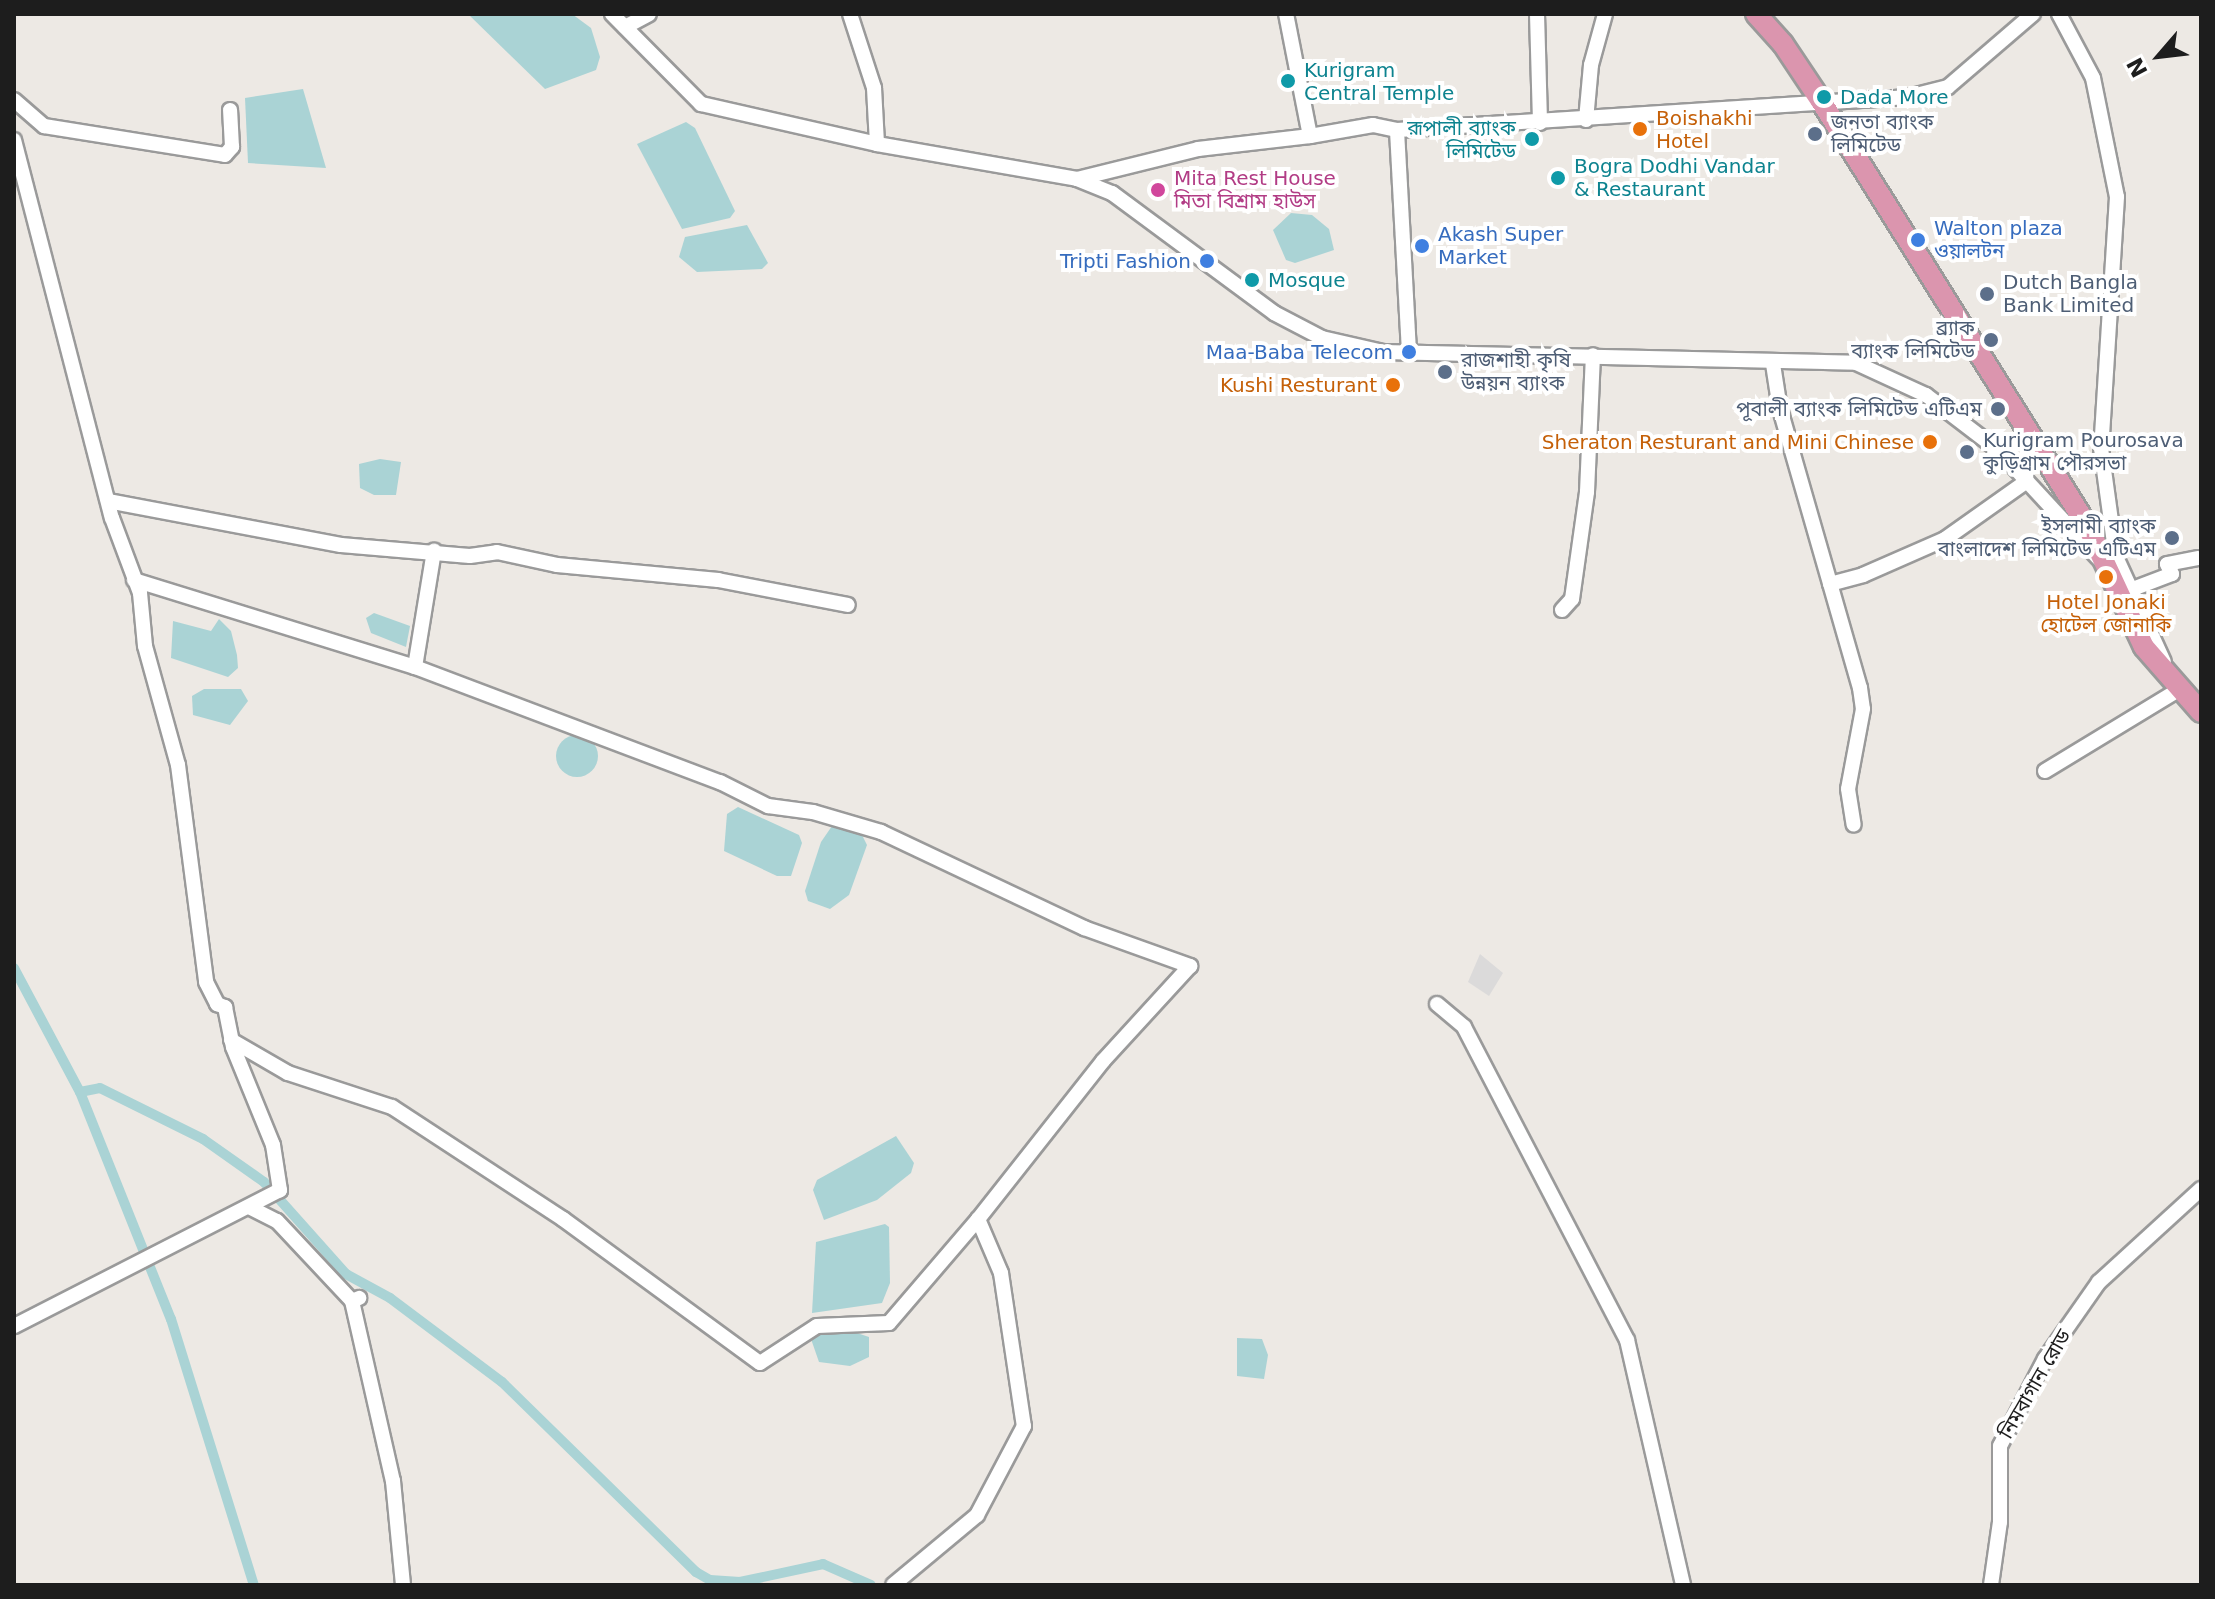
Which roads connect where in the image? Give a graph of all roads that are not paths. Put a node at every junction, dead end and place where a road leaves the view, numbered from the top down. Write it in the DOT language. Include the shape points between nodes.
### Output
graph roads {
  1 [pos="612,14"];
  2 [pos="649,14"];
  3 [pos="850,14"];
  4 [pos="1286,14"];
  5 [pos="1537,14"];
  6 [pos="1605,14"];
  7 [pos="1756,14"];
  8 [pos="2033,14"];
  9 [pos="2059,14"];
  10 [pos="625,27"];
  11 [pos="14,100"];
  12 [pos="1821,101"];
  13 [pos="230,110"];
  14 [pos="1586,120"];
  15 [pos="1540,123"];
  16 [pos="1397,130"];
  17 [pos="1310,136"];
  18 [pos="14,140"];
  19 [pos="877,144"];
  20 [pos="1077,179"];
  21 [pos="1409,352"];
  22 [pos="1593,355"];
  23 [pos="1773,364"];
  24 [pos="2027,481"];
  25 [pos="108,501"];
  26 [pos="434,551"];
  27 [pos="2197,558"];
  28 [pos="2103,564"];
  29 [pos="134,580"];
  30 [pos="1830,584"];
  31 [pos="2130,590"];
  32 [pos="848,605"];
  33 [pos="1562,610"];
  34 [pos="415,667"];
  35 [pos="2178,690"];
  36 [pos="2201,712"];
  37 [pos="2045,771"];
  38 [pos="1854,825"];
  39 [pos="1437,1004"];
  40 [pos="231,1040"];
  41 [pos="2201,1189"];
  42 [pos="249,1207"];
  43 [pos="978,1219"];
  44 [pos="14,1326"];
  45 [pos="403,1585"];
  46 [pos="893,1585"];
  47 [pos="1683,1585"];
  48 [pos="1991,1585"];
  1 -- 10 [label="street"];
  2 -- 10 [label="street"];
  3 -- 19 [label="street" via="874,88"];
  4 -- 17 [label="street"];
  5 -- 15 [label="street"];
  6 -- 14 [label="street" via="1591,65"];
  7 -- 12 [label="highway"];
  8 -- 12 [label="street" via="1948,87 1908,97"];
  9 -- 31 [label="street" via="2093,78 2117,197 2101,448 2116,557"];
  10 -- 19 [label="street" via="701,104"];
  11 -- 13 [label="street" via="44,126 225,155 232,147"];
  12 -- 14 [label="street"];
  12 -- 28 [label="highway" via="2080,514"];
  14 -- 15 [label="street"];
  15 -- 16 [label="street"];
  16 -- 17 [label="street" via="1373,125"];
  16 -- 21 [label="street"];
  17 -- 20 [label="street" via="1198,149"];
  18 -- 25 [label="street"];
  19 -- 20 [label="street"];
  20 -- 21 [label="street" via="1144,213 1198,260 1310,332 1383,352"];
  21 -- 22 [label="street"];
  22 -- 23 [label="street"];
  22 -- 33 [label="street" via="1587,492 1572,599"];
  23 -- 24 [label="street" via="1856,363 1912,389 1998,450"];
  23 -- 30 [label="street" via="1780,409"];
  24 -- 28 [label="street"];
  24 -- 30 [label="street" via="1945,539"];
  25 -- 26 [label="street" via="341,545"];
  25 -- 29 [label="street"];
  26 -- 32 [label="street" via="470,556 497,552 557,565 718,580"];
  26 -- 34 [label="street"];
  27 -- 31 [label="street" via="2167,564 2172,574"];
  28 -- 35 [label="highway" via="2144,647"];
  29 -- 34 [label="street"];
  29 -- 40 [label="street" via="154,685 178,765 199,950 209,988 217,1004 225,1007"];
  30 -- 38 [label="street" via="1863,709 1848,789"];
  31 -- 35 [label="street"];
  34 -- 43 [label="street" via="706,777 768,806 813,812 881,832 1084,928 1190,966 1112,1050"];
  35 -- 36 [label="highway"];
  35 -- 37 [label="street"];
  39 -- 47 [label="street" via="1464,1027 1627,1340"];
  40 -- 42 [label="street" via="273,1145 279,1178 280,1190"];
  40 -- 43 [label="street" via="288,1073 392,1107 563,1219 760,1363 817,1326 889,1323"];
  41 -- 48 [label="street, নিমবাগান রোড" via="2099,1282 2045,1359 2000,1446 2000,1522"];
  42 -- 44 [label="street"];
  42 -- 45 [label="street" via="277,1221 356,1299 393,1481"];
  43 -- 46 [label="street" via="1001,1273 1024,1426 977,1515"];
}
